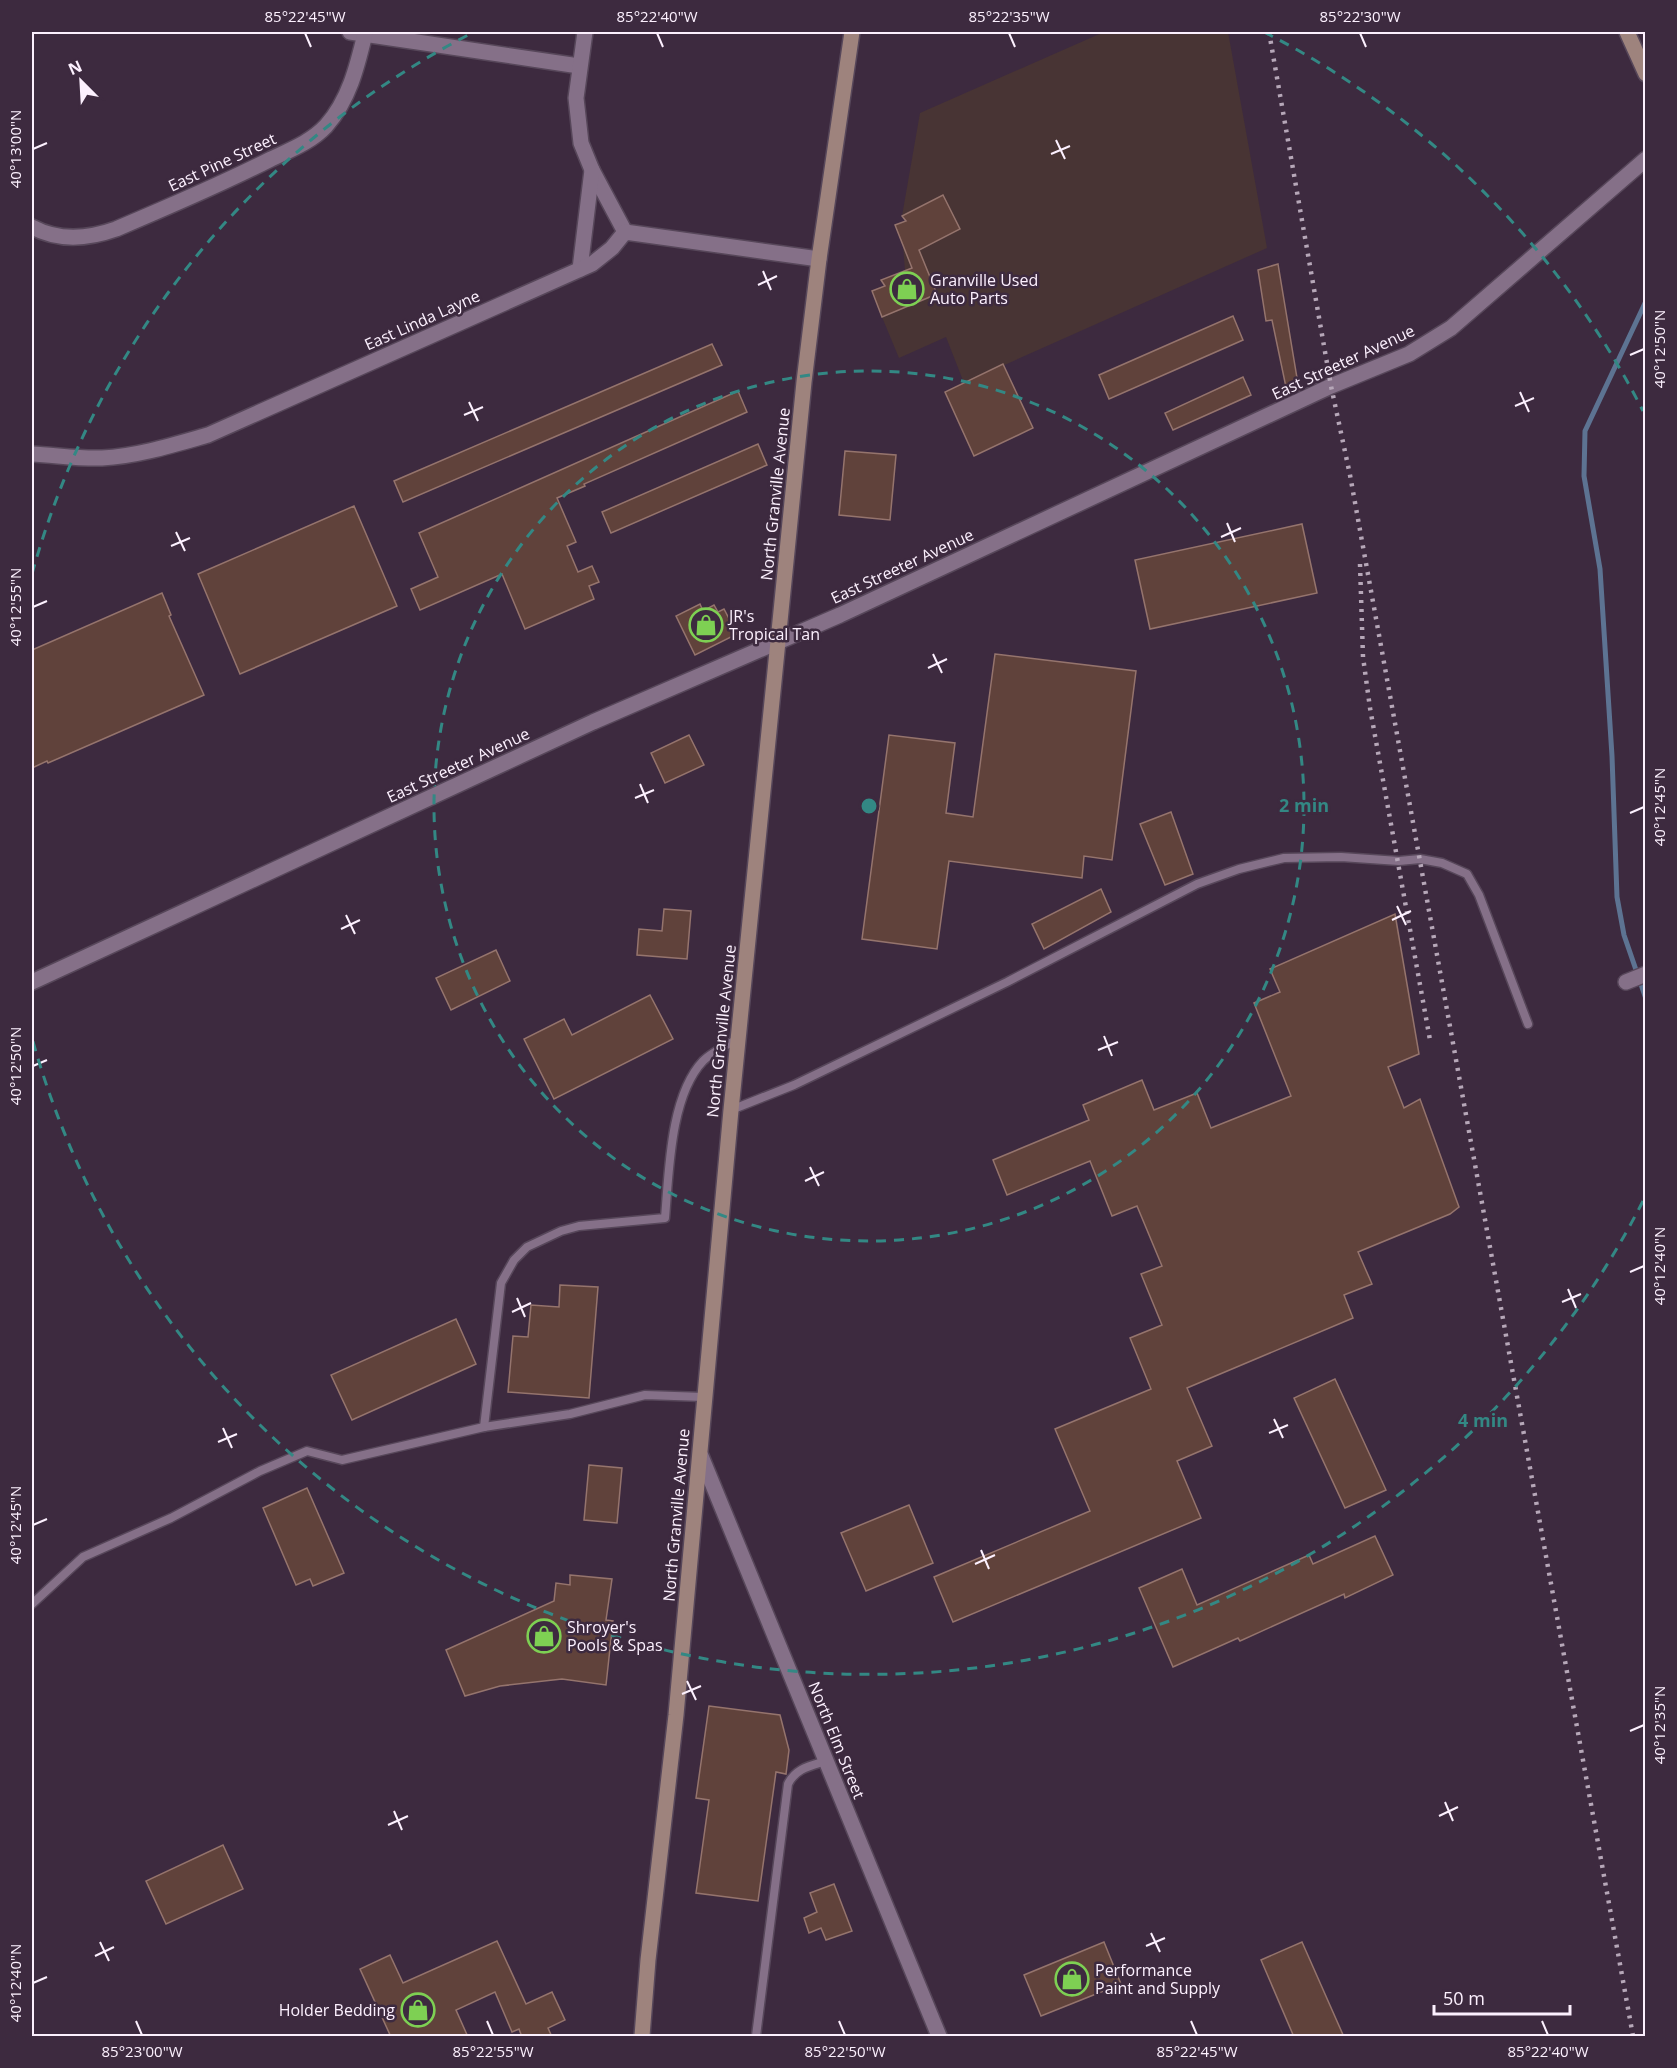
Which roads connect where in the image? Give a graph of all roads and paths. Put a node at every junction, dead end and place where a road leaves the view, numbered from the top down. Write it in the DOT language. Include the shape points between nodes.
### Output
graph roads {
  1 [pos="585,32"];
  2 [pos="852,32"];
  3 [pos="1627,32"];
  4 [pos="358,33"];
  5 [pos="579,66"];
  6 [pos="1646,74"];
  7 [pos="1646,159"];
  8 [pos="592,170"];
  9 [pos="32,227"];
  10 [pos="625,232"];
  11 [pos="819,259"];
  12 [pos="580,269"];
  13 [pos="32,454"];
  14 [pos="778,643"];
  15 [pos="1646,974"];
  16 [pos="32,982"];
  17 [pos="1626,982"];
  18 [pos="1528,1024"];
  19 [pos="739,1039"];
  20 [pos="731,1110"];
  21 [pos="704,1396"];
  22 [pos="484,1427"];
  23 [pos="701,1456"];
  24 [pos="32,1604"];
  25 [pos="826,1761"];
  26 [pos="642,2037"];
  27 [pos="756,2037"];
  28 [pos="939,2037"];
  1 -- 5 [label="street"];
  2 -- 11 [label="main road, North Granville Avenue"];
  3 -- 6 [label="main road"];
  4 -- 5 [label="street"];
  4 -- 9 [label="street, East Pine Street" via="357,69 348,90 325,127 309,140 97,236 68,237"];
  5 -- 8 [label="street" via="578,123 584,154"];
  7 -- 14 [label="street, East Streeter Avenue" via="1451,328 1408,354 1331,386"];
  8 -- 10 [label="street"];
  8 -- 12 [label="street"];
  10 -- 11 [label="street"];
  10 -- 12 [label="street, East Linda Layne" via="602,257"];
  11 -- 14 [label="main road, North Granville Avenue"];
  12 -- 13 [label="street, East Linda Layne" via="208,435 168,447 101,458"];
  14 -- 16 [label="street, East Streeter Avenue" via="593,722"];
  14 -- 19 [label="main road, North Granville Avenue"];
  15 -- 17 [label="street"];
  18 -- 20 [label="lane" via="1479,895 1467,874 1420,859 1284,858 1197,884 1007,982 794,1085"];
  19 -- 20 [label="main road, North Granville Avenue"];
  19 -- 22 [label="lane" via="704,1060 681,1096 665,1218 579,1226 527,1247 513,1260 501,1283"];
  20 -- 21 [label="main road, North Granville Avenue"];
  21 -- 22 [label="lane" via="645,1395 570,1414"];
  21 -- 23 [label="main road, North Granville Avenue"];
  22 -- 24 [label="lane" via="342,1460 306,1451 83,1557"];
  23 -- 25 [label="street, North Elm Street"];
  23 -- 26 [label="main road, North Granville Avenue"];
  25 -- 27 [label="lane" via="802,1768 792,1775 788,1785"];
  25 -- 28 [label="street, North Elm Street"];
}
